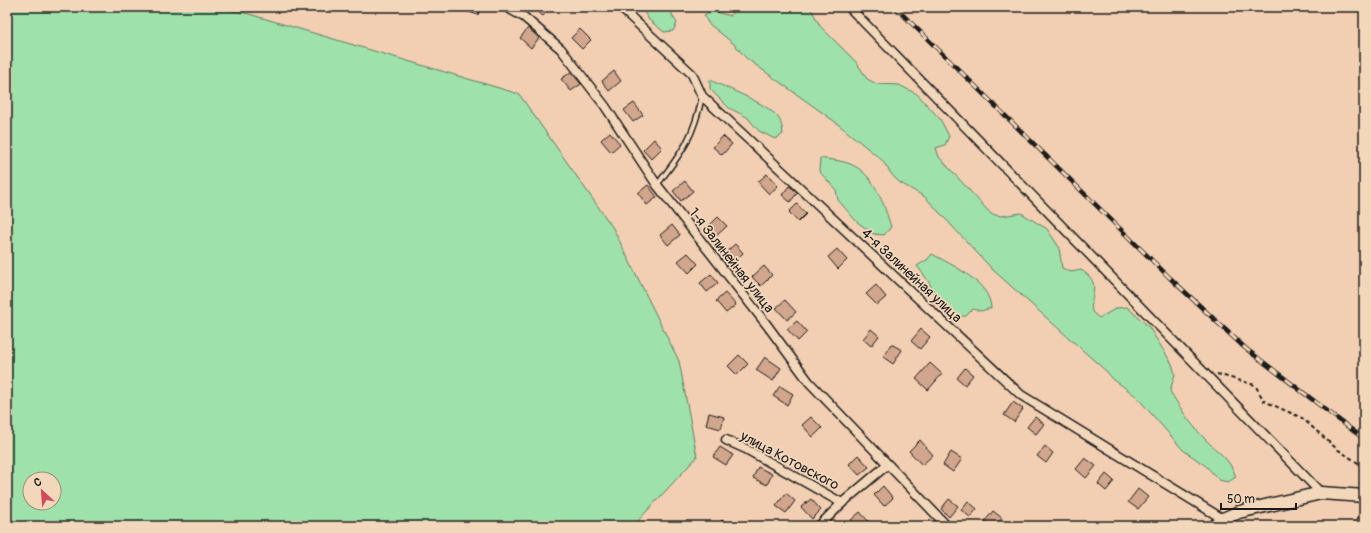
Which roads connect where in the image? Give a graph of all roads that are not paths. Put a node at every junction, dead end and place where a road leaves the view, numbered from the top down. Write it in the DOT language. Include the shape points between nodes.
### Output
graph roads {
  1 [pos="506,7"];
  2 [pos="620,7"];
  3 [pos="849,7"];
  4 [pos="702,96"];
  5 [pos="657,185"];
  6 [pos="726,440"];
  7 [pos="887,465"];
  8 [pos="1322,493"];
  9 [pos="1364,496"];
  10 [pos="842,503"];
  11 [pos="1364,518"];
  12 [pos="1219,523"];
  13 [pos="819,526"];
  14 [pos="947,526"];
  15 [pos="1358,526"];
  1 -- 5 [label="street, 1-я Залинейная улица" via="524,17 561,49 605,106"];
  2 -- 4 [label="street, 4-я Залинейная улица" via="692,74"];
  3 -- 8 [label="street"];
  4 -- 5 [label="lane" via="697,122 685,149"];
  4 -- 12 [label="street, 4-я Залинейная улица" via="1021,394"];
  5 -- 7 [label="street, 1-я Залинейная улица" via="809,382"];
  6 -- 10 [label="street, улица Котовского"];
  7 -- 10 [label="street, улица Котовского"];
  7 -- 14 [label="street, 1-я Залинейная улица"];
  8 -- 9 [label="street"];
  8 -- 12 [label="street" via="1239,512"];
  10 -- 13 [label="street, улица Котовского"];
  11 -- 15 [label="street"];
}
